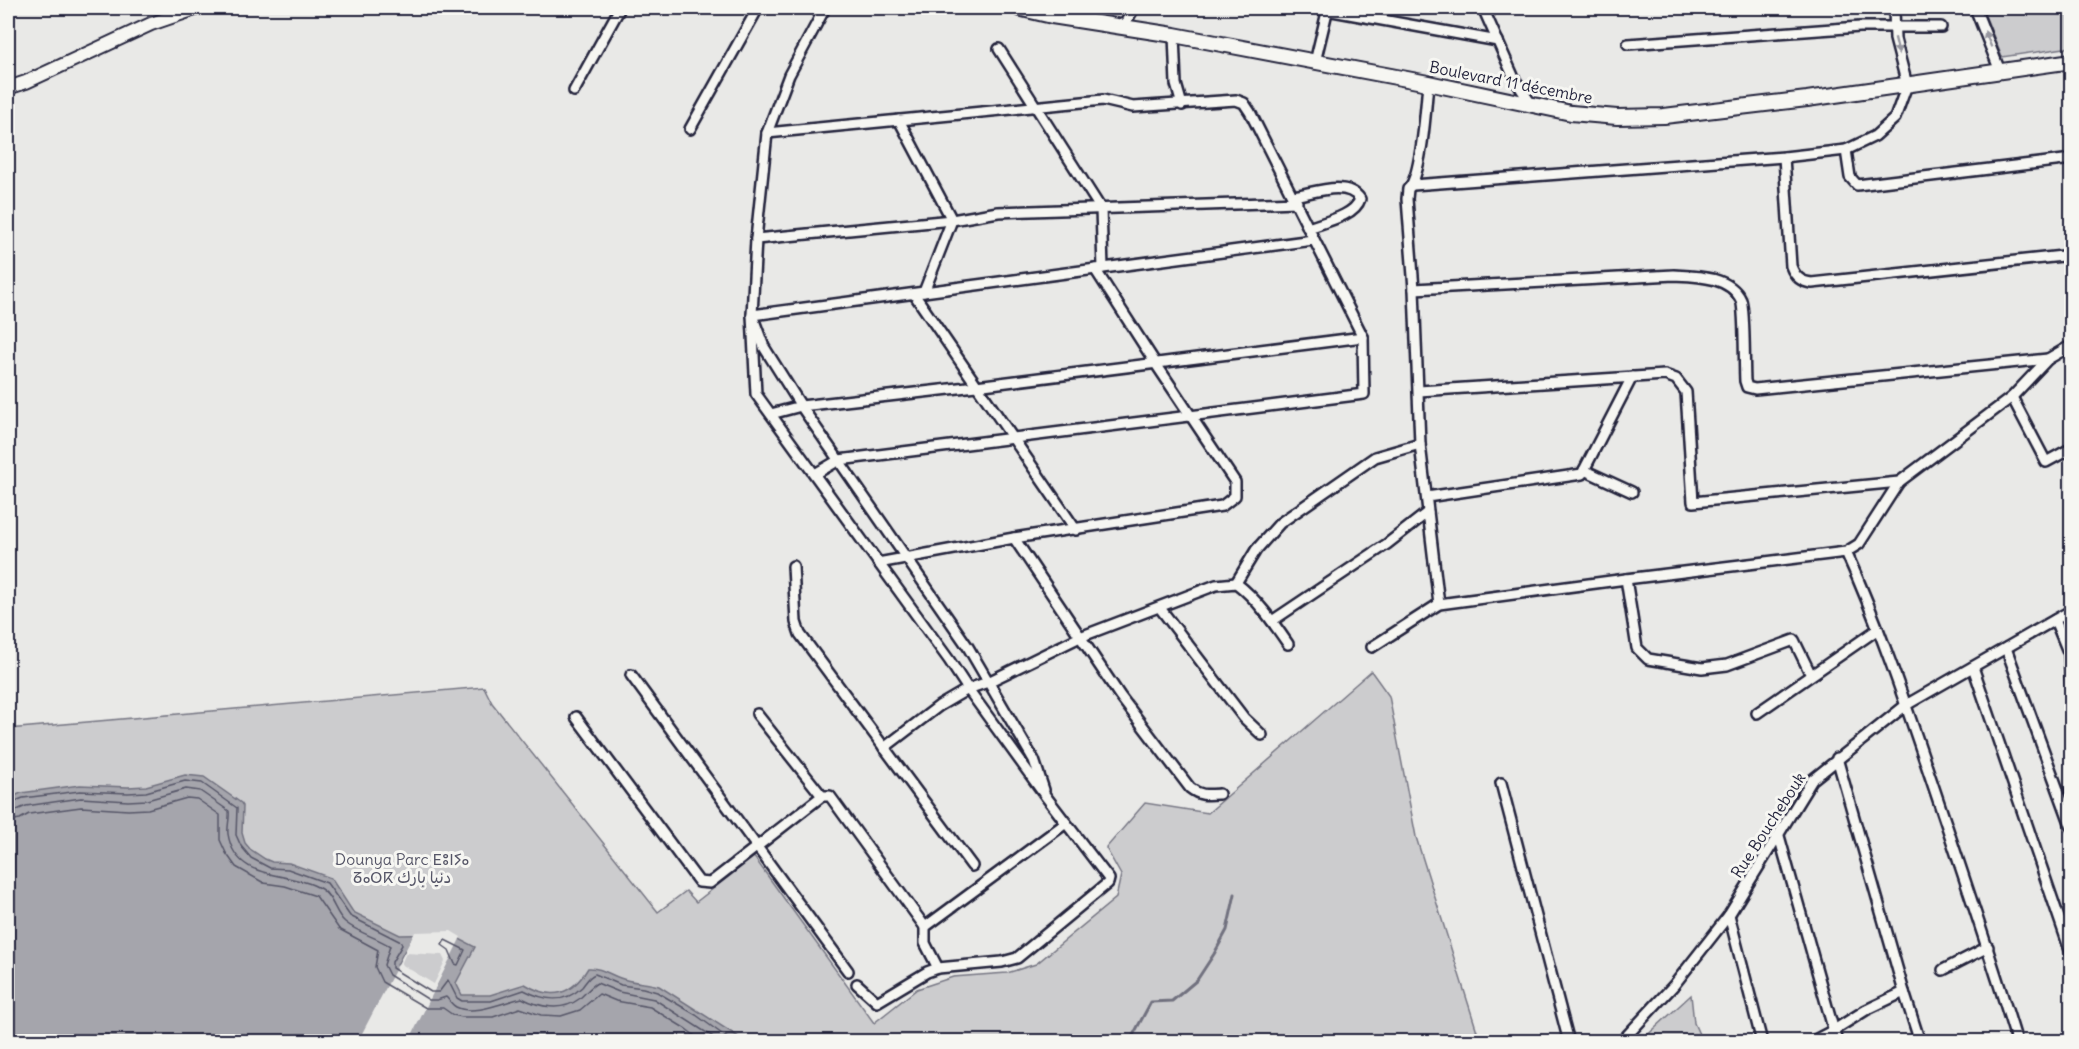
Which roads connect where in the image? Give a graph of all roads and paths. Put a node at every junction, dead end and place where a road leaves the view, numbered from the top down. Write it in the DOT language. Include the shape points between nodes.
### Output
graph roads {
  1 [pos="198,8"];
  2 [pos="620,8"];
  3 [pos="758,8"];
  4 [pos="825,8"];
  5 [pos="1018,8"];
  6 [pos="1134,8"];
  7 [pos="1316,8"];
  8 [pos="1483,8"];
  9 [pos="1893,8"];
  10 [pos="1975,8"];
  11 [pos="1328,9"];
  12 [pos="1893,26"];
  13 [pos="1123,27"];
  14 [pos="1941,27"];
  15 [pos="1174,35"];
  16 [pos="1498,41"];
  17 [pos="1628,44"];
  18 [pos="999,49"];
  19 [pos="2072,61"];
  20 [pos="1315,62"];
  21 [pos="2000,71"];
  22 [pos="1428,83"];
  23 [pos="1907,85"];
  24 [pos="8,88"];
  25 [pos="574,91"];
  26 [pos="1532,104"];
  27 [pos="1182,105"];
  28 [pos="1037,106"];
  29 [pos="899,120"];
  30 [pos="690,129"];
  31 [pos="767,133"];
  32 [pos="1846,150"];
  33 [pos="1784,157"];
  34 [pos="2072,159"];
  35 [pos="1413,185"];
  36 [pos="1295,199"];
  37 [pos="1101,209"];
  38 [pos="952,220"];
  39 [pos="1308,228"];
  40 [pos="756,239"];
  41 [pos="1313,240"];
  42 [pos="2072,255"];
  43 [pos="1099,268"];
  44 [pos="1414,290"];
  45 [pos="919,293"];
  46 [pos="752,315"];
  47 [pos="1363,338"];
  48 [pos="2072,345"];
  49 [pos="2048,359"];
  50 [pos="1156,364"];
  51 [pos="1632,377"];
  52 [pos="976,386"];
  53 [pos="1419,391"];
  54 [pos="2012,398"];
  55 [pos="801,406"];
  56 [pos="771,414"];
  57 [pos="1191,415"];
  58 [pos="1013,437"];
  59 [pos="1420,444"];
  60 [pos="2072,448"];
  61 [pos="839,460"];
  62 [pos="1584,470"];
  63 [pos="815,474"];
  64 [pos="1899,482"];
  65 [pos="1632,492"];
  66 [pos="1427,497"];
  67 [pos="1428,512"];
  68 [pos="1076,530"];
  69 [pos="1014,538"];
  70 [pos="1846,552"];
  71 [pos="908,558"];
  72 [pos="878,563"];
  73 [pos="793,566"];
  74 [pos="1626,579"];
  75 [pos="1236,583"];
  76 [pos="1439,604"];
  77 [pos="1160,608"];
  78 [pos="2072,610"];
  79 [pos="2055,620"];
  80 [pos="1272,621"];
  81 [pos="1878,630"];
  82 [pos="1080,637"];
  83 [pos="1288,644"];
  84 [pos="1372,647"];
  85 [pos="2006,648"];
  86 [pos="2071,662"];
  87 [pos="1973,668"];
  88 [pos="631,675"];
  89 [pos="1811,675"];
  90 [pos="988,682"];
  91 [pos="968,689"];
  92 [pos="2072,701"];
  93 [pos="1906,705"];
  94 [pos="1757,713"];
  95 [pos="757,714"];
  96 [pos="576,717"];
  97 [pos="1262,735"];
  98 [pos="884,748"];
  99 [pos="1837,758"];
  100 [pos="1501,783"];
  101 [pos="1219,794"];
  102 [pos="822,796"];
  103 [pos="1047,798"];
  104 [pos="1066,823"];
  105 [pos="2072,828"];
  106 [pos="1779,836"];
  107 [pos="757,848"];
  108 [pos="972,866"];
  109 [pos="1729,915"];
  110 [pos="925,927"];
  111 [pos="1988,947"];
  112 [pos="2072,956"];
  113 [pos="938,968"];
  114 [pos="1943,970"];
  115 [pos="848,971"];
  116 [pos="857,984"];
  117 [pos="1904,992"];
  118 [pos="1834,1030"];
  119 [pos="1569,1041"];
  120 [pos="1621,1041"];
  121 [pos="1762,1041"];
  122 [pos="1811,1041"];
  123 [pos="1837,1041"];
  124 [pos="1920,1041"];
  125 [pos="2017,1041"];
  1 -- 24 [label="street" via="151,24"];
  2 -- 25 [label="street"];
  3 -- 30 [label="street"];
  4 -- 31 [label="street" via="789,75"];
  5 -- 13 [label="main road, Boulevard 11 décembre"];
  6 -- 13 [label="street"];
  7 -- 11 [label="street"];
  8 -- 16 [label="street"];
  9 -- 12 [label="street"];
  21 -- 10 [label="street, one-way"];
  11 -- 16 [label="street"];
  11 -- 20 [label="street"];
  12 -- 14 [label="street"];
  12 -- 17 [label="street"];
  12 -- 23 [label="street, one-way"];
  13 -- 15 [label="main road, Boulevard 11 décembre"];
  15 -- 20 [label="main road, Boulevard 11 décembre"];
  15 -- 27 [label="street" via="1176,84"];
  16 -- 26 [label="street" via="1514,78"];
  18 -- 28 [label="street"];
  19 -- 21 [label="main road, Boulevard 11 décembre"];
  20 -- 22 [label="main road, Boulevard 11 décembre"];
  21 -- 23 [label="main road, Boulevard 11 décembre"];
  22 -- 26 [label="main road, Boulevard 11 décembre"];
  22 -- 35 [label="street"];
  23 -- 26 [label="main road, Boulevard 11 décembre" via="1664,116 1571,113"];
  23 -- 32 [label="street" via="1895,118 1875,136"];
  27 -- 28 [label="street" via="1133,107 1103,100"];
  27 -- 36 [label="street" via="1236,100 1244,103"];
  28 -- 29 [label="street"];
  28 -- 37 [label="street"];
  29 -- 31 [label="street"];
  29 -- 38 [label="street"];
  31 -- 40 [label="street"];
  32 -- 33 [label="street"];
  32 -- 34 [label="street" via="1850,177 1857,185"];
  33 -- 35 [label="street"];
  33 -- 42 [label="street" via="1791,266 1803,281"];
  35 -- 44 [label="street" via="1408,189 1407,199"];
  36 -- 37 [label="street"];
  36 -- 39 [label="street"];
  36 -- 39 [label="street" via="1340,188 1356,193 1360,199 1350,212"];
  37 -- 38 [label="street" via="998,212"];
  37 -- 43 [label="street"];
  38 -- 40 [label="street"];
  38 -- 45 [label="street"];
  39 -- 41 [label="street"];
  40 -- 46 [label="street"];
  41 -- 43 [label="street"];
  41 -- 47 [label="street"];
  43 -- 45 [label="street"];
  43 -- 50 [label="street"];
  44 -- 49 [label="street" via="1674,276 1714,279 1733,289 1742,302 1745,381 1747,387 1755,389"];
  44 -- 53 [label="street"];
  45 -- 46 [label="street"];
  45 -- 52 [label="street"];
  46 -- 55 [label="street" via="764,347"];
  46 -- 56 [label="street" via="756,394"];
  47 -- 50 [label="street"];
  47 -- 57 [label="street" via="1364,394"];
  48 -- 49 [label="street"];
  49 -- 54 [label="street"];
  50 -- 52 [label="street"];
  50 -- 57 [label="street"];
  51 -- 53 [label="street"];
  51 -- 62 [label="street"];
  51 -- 64 [label="street" via="1665,375 1676,379 1686,392 1693,502"];
  52 -- 55 [label="street"];
  52 -- 58 [label="street"];
  53 -- 59 [label="street"];
  54 -- 60 [label="street" via="2046,462"];
  54 -- 64 [label="street"];
  55 -- 56 [label="street"];
  55 -- 61 [label="street"];
  56 -- 63 [label="street"];
  57 -- 58 [label="street"];
  57 -- 68 [label="street" via="1235,482 1235,496 1230,502"];
  58 -- 61 [label="street"];
  58 -- 68 [label="street"];
  59 -- 66 [label="street"];
  59 -- 75 [label="street" via="1375,457 1280,523 1256,550"];
  61 -- 63 [label="street"];
  61 -- 71 [label="street"];
  62 -- 65 [label="street"];
  62 -- 66 [label="street" via="1582,474"];
  63 -- 72 [label="street"];
  64 -- 70 [label="street" via="1859,544"];
  66 -- 67 [label="street"];
  67 -- 76 [label="street"];
  67 -- 80 [label="street"];
  68 -- 69 [label="street"];
  69 -- 71 [label="street"];
  69 -- 82 [label="street"];
  70 -- 74 [label="street"];
  70 -- 81 [label="street"];
  71 -- 72 [label="street"];
  71 -- 90 [label="street"];
  72 -- 91 [label="street"];
  73 -- 98 [label="street" via="800,634"];
  74 -- 76 [label="street"];
  74 -- 89 [label="street" via="1637,648 1648,659 1702,668 1727,665 1794,640"];
  75 -- 77 [label="street" via="1216,585"];
  75 -- 80 [label="street"];
  76 -- 84 [label="street"];
  77 -- 82 [label="street"];
  77 -- 97 [label="street" via="1244,718"];
  78 -- 79 [label="street, Rue Bouchebouk"];
  79 -- 85 [label="street, Rue Bouchebouk"];
  79 -- 86 [label="street"];
  80 -- 83 [label="street"];
  81 -- 89 [label="street"];
  81 -- 93 [label="street"];
  82 -- 90 [label="street"];
  82 -- 101 [label="street" via="1190,788 1197,794"];
  85 -- 87 [label="street, Rue Bouchebouk"];
  85 -- 105 [label="street"];
  86 -- 92 [label="street"];
  87 -- 93 [label="street, Rue Bouchebouk"];
  87 -- 112 [label="street"];
  88 -- 107 [label="street"];
  89 -- 94 [label="street"];
  90 -- 91 [label="street"];
  90 -- 103 [label="street" via="1034,760"];
  91 -- 98 [label="street"];
  91 -- 103 [label="street"];
  93 -- 99 [label="street, Rue Bouchebouk"];
  93 -- 111 [label="street"];
  95 -- 102 [label="street"];
  96 -- 107 [label="street" via="699,882 710,883"];
  98 -- 108 [label="street"];
  99 -- 106 [label="street, Rue Bouchebouk" via="1812,780"];
  99 -- 117 [label="street"];
  100 -- 119 [label="street"];
  102 -- 107 [label="street"];
  102 -- 110 [label="street" via="830,796"];
  103 -- 104 [label="street"];
  104 -- 110 [label="street"];
  104 -- 113 [label="street" via="1108,876 1108,883 1017,958"];
  106 -- 109 [label="street, Rue Bouchebouk"];
  106 -- 118 [label="street"];
  107 -- 115 [label="street"];
  109 -- 120 [label="street, Rue Bouchebouk" via="1674,985"];
  109 -- 121 [label="street"];
  110 -- 113 [label="street" via="925,942"];
  111 -- 114 [label="street"];
  111 -- 125 [label="street"];
  113 -- 116 [label="street" via="877,1002"];
  117 -- 118 [label="street"];
  117 -- 124 [label="street"];
  118 -- 122 [label="street"];
  118 -- 123 [label="street"];
}
